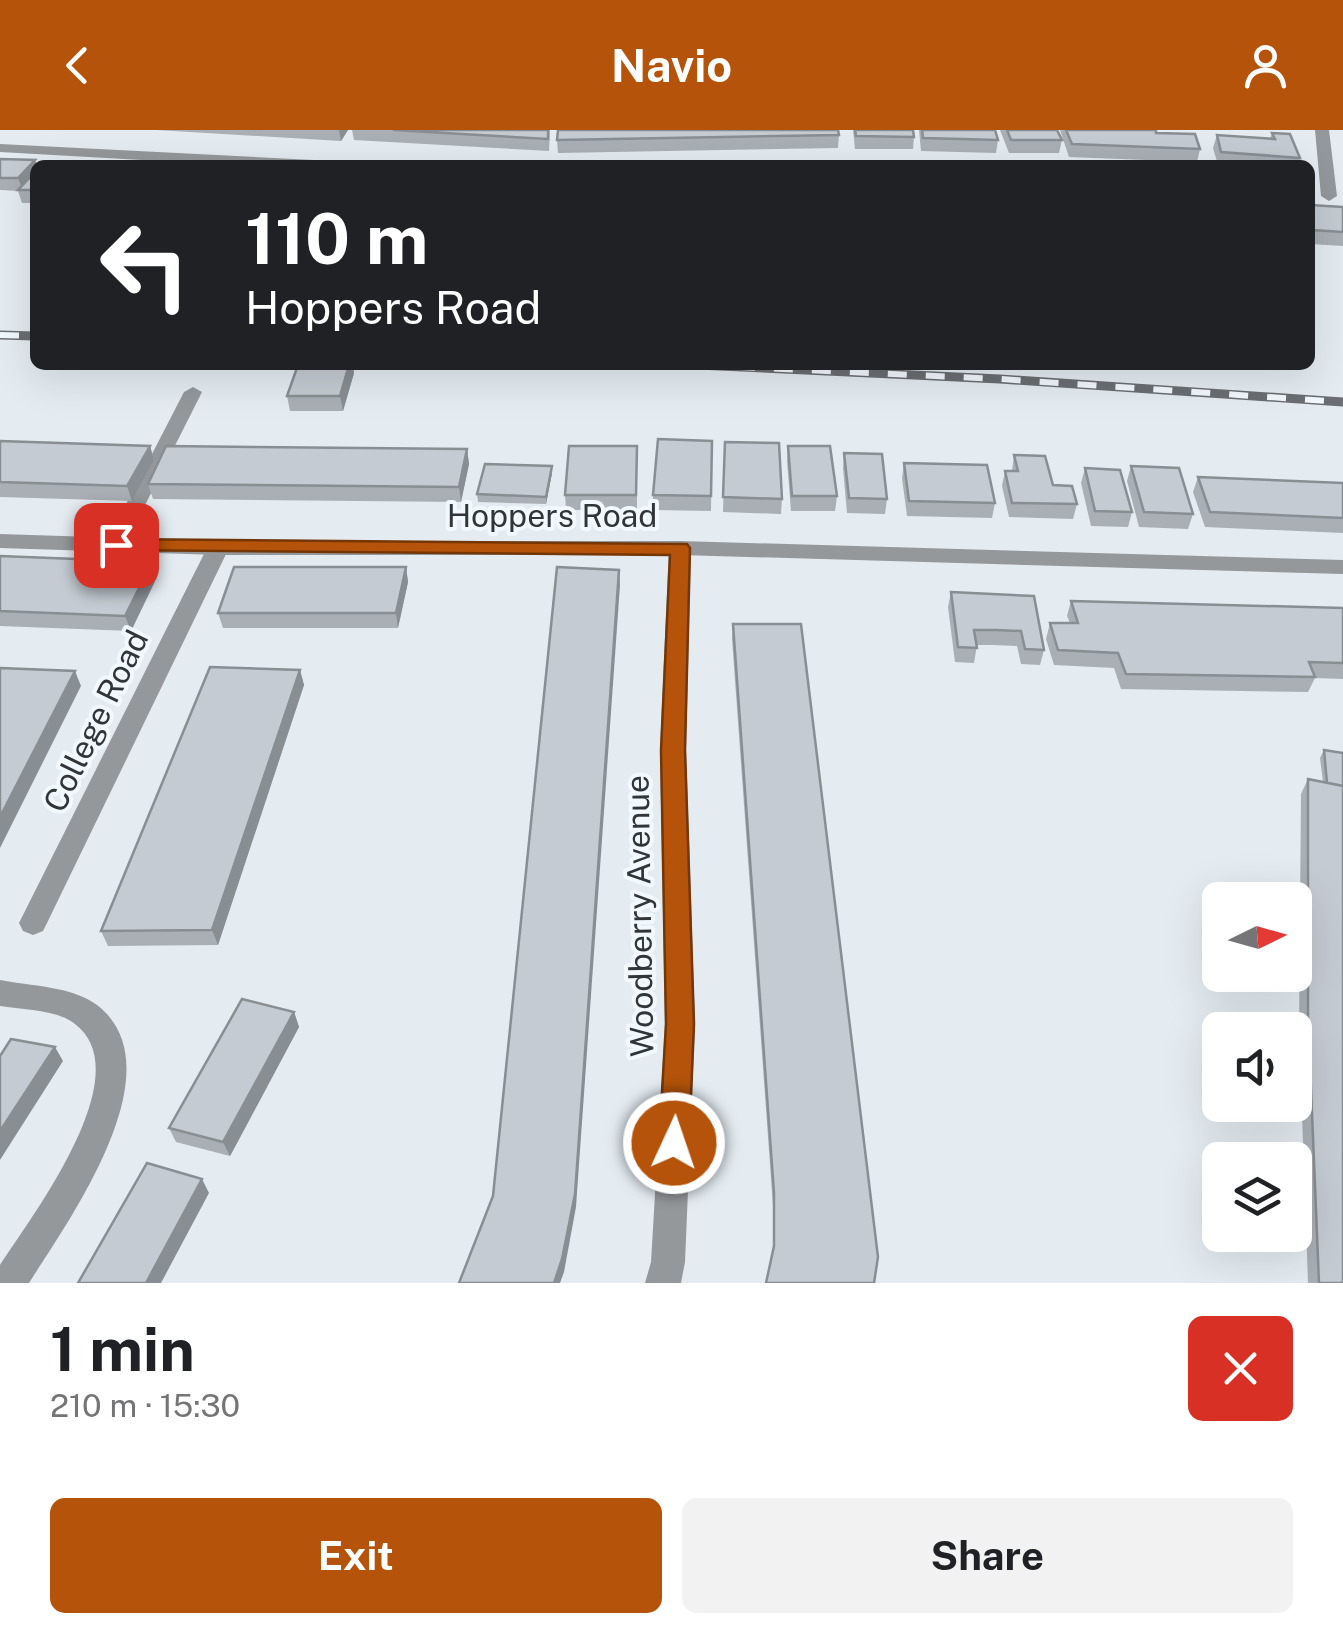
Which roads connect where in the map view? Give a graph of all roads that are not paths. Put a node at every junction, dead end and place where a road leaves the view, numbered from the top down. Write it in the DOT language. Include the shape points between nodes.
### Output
graph roads {
  1 [pos="1322,130"];
  2 [pos="0,148"];
  3 [pos="222,160"];
  4 [pos="1336,197"];
  5 [pos="193,392"];
  6 [pos="0,542"];
  7 [pos="116,545"];
  8 [pos="218,548"];
  9 [pos="680,548"];
  10 [pos="1343,567"];
  11 [pos="33,923"];
  12 [pos="0,992"];
  13 [pos="8,1283"];
  14 [pos="663,1283"];
  1 -- 4 [label="street"];
  2 -- 3 [label="street"];
  5 -- 7 [label="lane"];
  6 -- 7 [label="street, Hoppers Road"];
  7 -- 8 [label="street, Hoppers Road"];
  8 -- 9 [label="street, Hoppers Road"];
  8 -- 11 [label="street, College Road"];
  9 -- 10 [label="street, Hoppers Road"];
  9 -- 14 [label="street, Woodberry Avenue" via="673,750 680,1024"];
  12 -- 13 [label="street" via="90,1017 106,1038 112,1070 98,1134"];
}
